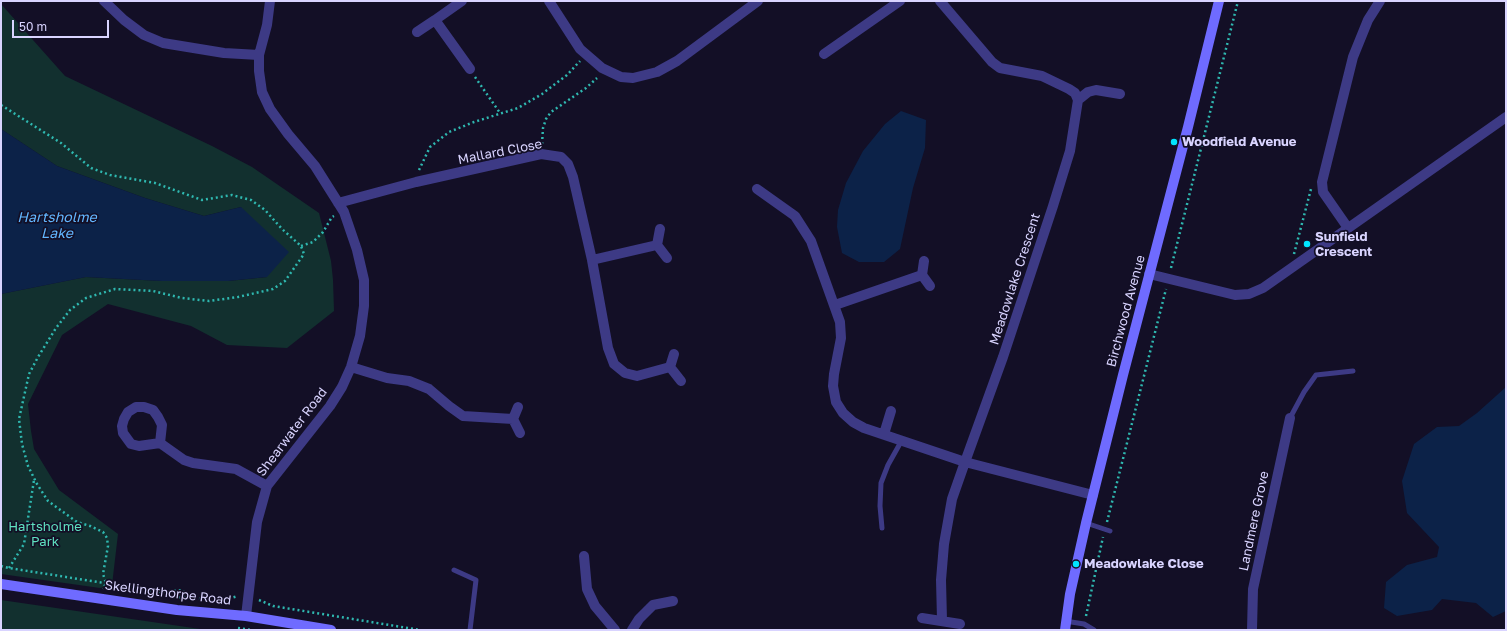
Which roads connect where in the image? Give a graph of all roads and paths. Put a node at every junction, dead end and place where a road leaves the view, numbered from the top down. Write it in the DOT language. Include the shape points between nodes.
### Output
graph roads {
  1 [pos="104,1"];
  2 [pos="270,1"];
  3 [pos="462,1"];
  4 [pos="549,1"];
  5 [pos="900,1"];
  6 [pos="940,1"];
  7 [pos="1219,1"];
  8 [pos="1238,1"];
  9 [pos="1380,1"];
  10 [pos="752,3"];
  11 [pos="435,20"];
  12 [pos="416,32"];
  13 [pos="586,54"];
  14 [pos="824,54"];
  15 [pos="259,55"];
  16 [pos="602,68"];
  17 [pos="470,69"];
  18 [pos="1120,94"];
  19 [pos="1078,100"];
  20 [pos="1,105"];
  21 [pos="500,113"];
  22 [pos="1506,117"];
  23 [pos="541,154"];
  24 [pos="416,182"];
  25 [pos="1322,182"];
  26 [pos="757,189"];
  27 [pos="338,203"];
  28 [pos="344,212"];
  29 [pos="1348,228"];
  30 [pos="660,229"];
  31 [pos="657,245"];
  32 [pos="301,246"];
  33 [pos="667,258"];
  34 [pos="592,260"];
  35 [pos="924,261"];
  36 [pos="1289,269"];
  37 [pos="1171,270"];
  38 [pos="1149,274"];
  39 [pos="922,275"];
  40 [pos="930,286"];
  41 [pos="1166,288"];
  42 [pos="835,306"];
  43 [pos="674,354"];
  44 [pos="351,367"];
  45 [pos="670,367"];
  46 [pos="1353,371"];
  47 [pos="681,381"];
  48 [pos="518,407"];
  49 [pos="891,411"];
  50 [pos="1290,418"];
  51 [pos="513,419"];
  52 [pos="520,433"];
  53 [pos="884,434"];
  54 [pos="902,440"];
  55 [pos="160,443"];
  56 [pos="965,462"];
  57 [pos="34,479"];
  58 [pos="267,486"];
  59 [pos="1093,495"];
  60 [pos="1107,522"];
  61 [pos="1086,524"];
  62 [pos="882,528"];
  63 [pos="1110,531"];
  64 [pos="1103,538"];
  65 [pos="584,556"];
  66 [pos="1,566"];
  67 [pos="9,568"];
  68 [pos="454,570"];
  69 [pos="106,583"];
  70 [pos="1,584"];
  71 [pos="102,591"];
  72 [pos="184,598"];
  73 [pos="261,600"];
  74 [pos="673,601"];
  75 [pos="246,616"];
  76 [pos="1086,616"];
  77 [pos="922,618"];
  78 [pos="942,620"];
  79 [pos="960,624"];
  80 [pos="1065,625"];
  81 [pos="331,630"];
  82 [pos="420,630"];
  83 [pos="470,630"];
  84 [pos="615,630"];
  85 [pos="632,630"];
  86 [pos="1094,630"];
  87 [pos="1252,630"];
  1 -- 15 [label="street" via="144,35 163,43 224,53"];
  2 -- 15 [label="street, Shearwater Road"];
  3 -- 11 [label="street"];
  4 -- 13 [label="street" via="580,49"];
  5 -- 14 [label="street"];
  6 -- 19 [label="street" via="1000,68 1042,76 1069,89"];
  7 -- 38 [label="street, Birchwood Avenue"];
  8 -- 37 [label="path"];
  9 -- 25 [label="street" via="1368,20 1354,57"];
  10 -- 16 [label="street" via="678,60 657,72 633,78 621,77"];
  11 -- 12 [label="street"];
  11 -- 17 [label="street"];
  13 -- 16 [label="street"];
  13 -- 21 [label="path" via="567,75 542,94 518,108"];
  15 -- 27 [label="street, Shearwater Road" via="262,92 270,109 315,166"];
  16 -- 23 [label="path" via="597,78 551,112 546,119"];
  17 -- 21 [label="path"];
  18 -- 19 [label="street" via="1096,90 1088,92"];
  19 -- 56 [label="street, Meadowlake Crescent" via="1070,151 1053,206"];
  20 -- 32 [label="path" via="61,143 91,168 110,175 155,183 202,200 232,195 252,200"];
  21 -- 24 [label="path" via="449,132 430,147"];
  22 -- 29 [label="street"];
  23 -- 24 [label="street, Mallard Close"];
  23 -- 34 [label="street, Mallard Close" via="561,157 568,164"];
  24 -- 27 [label="street, Mallard Close"];
  25 -- 29 [label="street" via="1323,192"];
  25 -- 36 [label="path" via="1311,187"];
  26 -- 42 [label="street" via="795,216 811,241"];
  27 -- 28 [label="street, Shearwater Road"];
  28 -- 32 [label="path" via="332,217 313,242"];
  28 -- 44 [label="street, Shearwater Road" via="364,280 360,336"];
  29 -- 36 [label="street"];
  30 -- 31 [label="street"];
  31 -- 33 [label="street"];
  31 -- 34 [label="street"];
  32 -- 57 [label="path" via="304,254 298,264 285,281 273,289 209,301 154,291 115,289 86,298 70,310 38,357 29,374 23,396 19,419 22,444"];
  34 -- 45 [label="street, Mallard Close" via="608,348 614,364 625,374 637,376"];
  35 -- 39 [label="street"];
  36 -- 38 [label="street" via="1263,288 1249,294 1235,295"];
  38 -- 59 [label="street, Birchwood Avenue"];
  39 -- 40 [label="street"];
  39 -- 42 [label="street"];
  41 -- 60 [label="path"];
  42 -- 53 [label="street" via="841,338 833,386 836,402 843,414 853,422"];
  43 -- 45 [label="street"];
  44 -- 51 [label="street" via="387,378 409,381 429,389 463,416"];
  44 -- 58 [label="street, Shearwater Road" via="330,406"];
  45 -- 47 [label="street"];
  46 -- 50 [label="lane" via="1316,375"];
  48 -- 51 [label="street"];
  49 -- 53 [label="street"];
  50 -- 87 [label="street, Landmere Grove" via="1253,589"];
  51 -- 52 [label="street"];
  53 -- 54 [label="street"];
  54 -- 56 [label="street"];
  54 -- 62 [label="lane" via="881,483"];
  55 -- 55 [label="street" via="139,446 131,444 126,439 122,426 128,412 136,407 153,410 162,424"];
  55 -- 58 [label="street" via="184,460 200,465 236,469"];
  56 -- 59 [label="street"];
  56 -- 78 [label="street, Meadowlake Crescent" via="952,499 944,544 941,580"];
  57 -- 67 [label="path" via="24,544"];
  57 -- 69 [label="path" via="48,501 76,522 103,532 108,546 103,574"];
  58 -- 75 [label="street, Shearwater Road" via="257,522"];
  59 -- 61 [label="street, Birchwood Avenue"];
  61 -- 63 [label="lane"];
  61 -- 80 [label="street, Birchwood Avenue"];
  64 -- 76 [label="path"];
  65 -- 84 [label="street" via="587,588 595,606"];
  66 -- 67 [label="path"];
  67 -- 69 [label="path"];
  68 -- 83 [label="lane" via="476,580"];
  69 -- 71 [label="path"];
  69 -- 72 [label="path" via="161,592 183,590"];
  70 -- 75 [label="street, Skellingthorpe Road" via="177,610"];
  73 -- 82 [label="path" via="273,606"];
  74 -- 85 [label="street" via="653,606"];
  75 -- 81 [label="street, Skellingthorpe Road"];
  77 -- 78 [label="street"];
  78 -- 79 [label="street"];
  80 -- 86 [label="lane" via="1084,624"];
}
